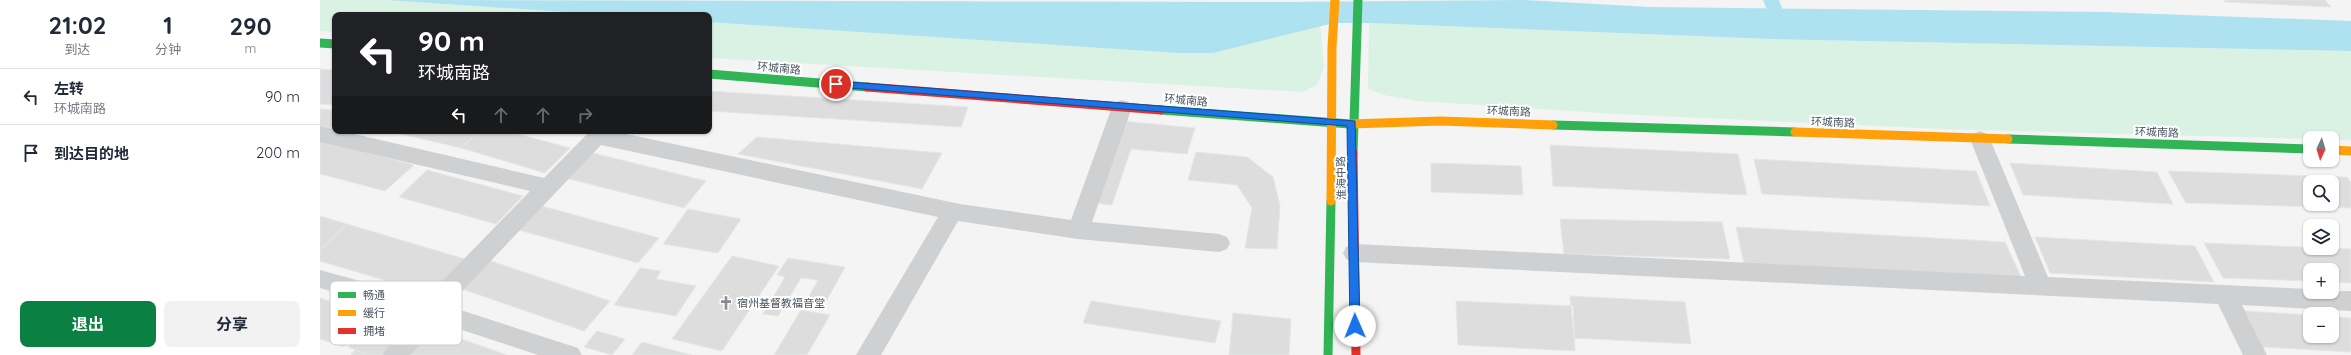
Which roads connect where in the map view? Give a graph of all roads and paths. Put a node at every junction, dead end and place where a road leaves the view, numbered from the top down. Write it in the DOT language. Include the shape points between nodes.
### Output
graph roads {
  1 [pos="1335,0"];
  2 [pos="1358,0"];
  3 [pos="320,43"];
  4 [pos="332,44"];
  5 [pos="712,74"];
  6 [pos="1122,107"];
  7 [pos="1352,123"];
  8 [pos="1333,124"];
  9 [pos="320,134"];
  10 [pos="599,134"];
  11 [pos="605,134"];
  12 [pos="1980,139"];
  13 [pos="2303,149"];
  14 [pos="2339,150"];
  15 [pos="2351,151"];
  16 [pos="547,187"];
  17 [pos="953,211"];
  18 [pos="1078,230"];
  19 [pos="1219,243"];
  20 [pos="1354,253"];
  21 [pos="320,279"];
  22 [pos="461,281"];
  23 [pos="330,282"];
  24 [pos="2040,286"];
  25 [pos="2225,295"];
  26 [pos="2351,301"];
  27 [pos="462,320"];
  28 [pos="404,345"];
  29 [pos="395,355"];
  30 [pos="570,355"];
  31 [pos="868,355"];
  32 [pos="1328,355"];
  33 [pos="1356,355"];
  34 [pos="2255,355"];
  1 -- 8 [label="main road, 淮海中路" via="1332,47"];
  2 -- 7 [label="main road, 淮海中路"];
  3 -- 4 [label="main road"];
  5 -- 6 [label="main road, 环城南路"];
  6 -- 8 [label="main road, 环城南路"];
  6 -- 18 [label="street"];
  7 -- 8 [label="main road, 环城南路"];
  7 -- 12 [label="main road, 环城南路" via="1440,121"];
  7 -- 20 [label="main road, 淮海中路"];
  8 -- 32 [label="main road, 淮海中路"];
  9 -- 16 [label="street"];
  10 -- 16 [label="street"];
  11 -- 17 [label="street"];
  12 -- 13 [label="main road, 环城南路"];
  12 -- 24 [label="street"];
  14 -- 15 [label="main road"];
  16 -- 22 [label="street"];
  17 -- 18 [label="street"];
  17 -- 31 [label="street"];
  18 -- 19 [label="street"];
  20 -- 24 [label="street"];
  20 -- 33 [label="main road, 淮海中路"];
  21 -- 23 [label="street"];
  24 -- 25 [label="street"];
  25 -- 26 [label="street"];
  25 -- 34 [label="street"];
  27 -- 30 [label="street"];
  28 -- 29 [label="street"];
}
